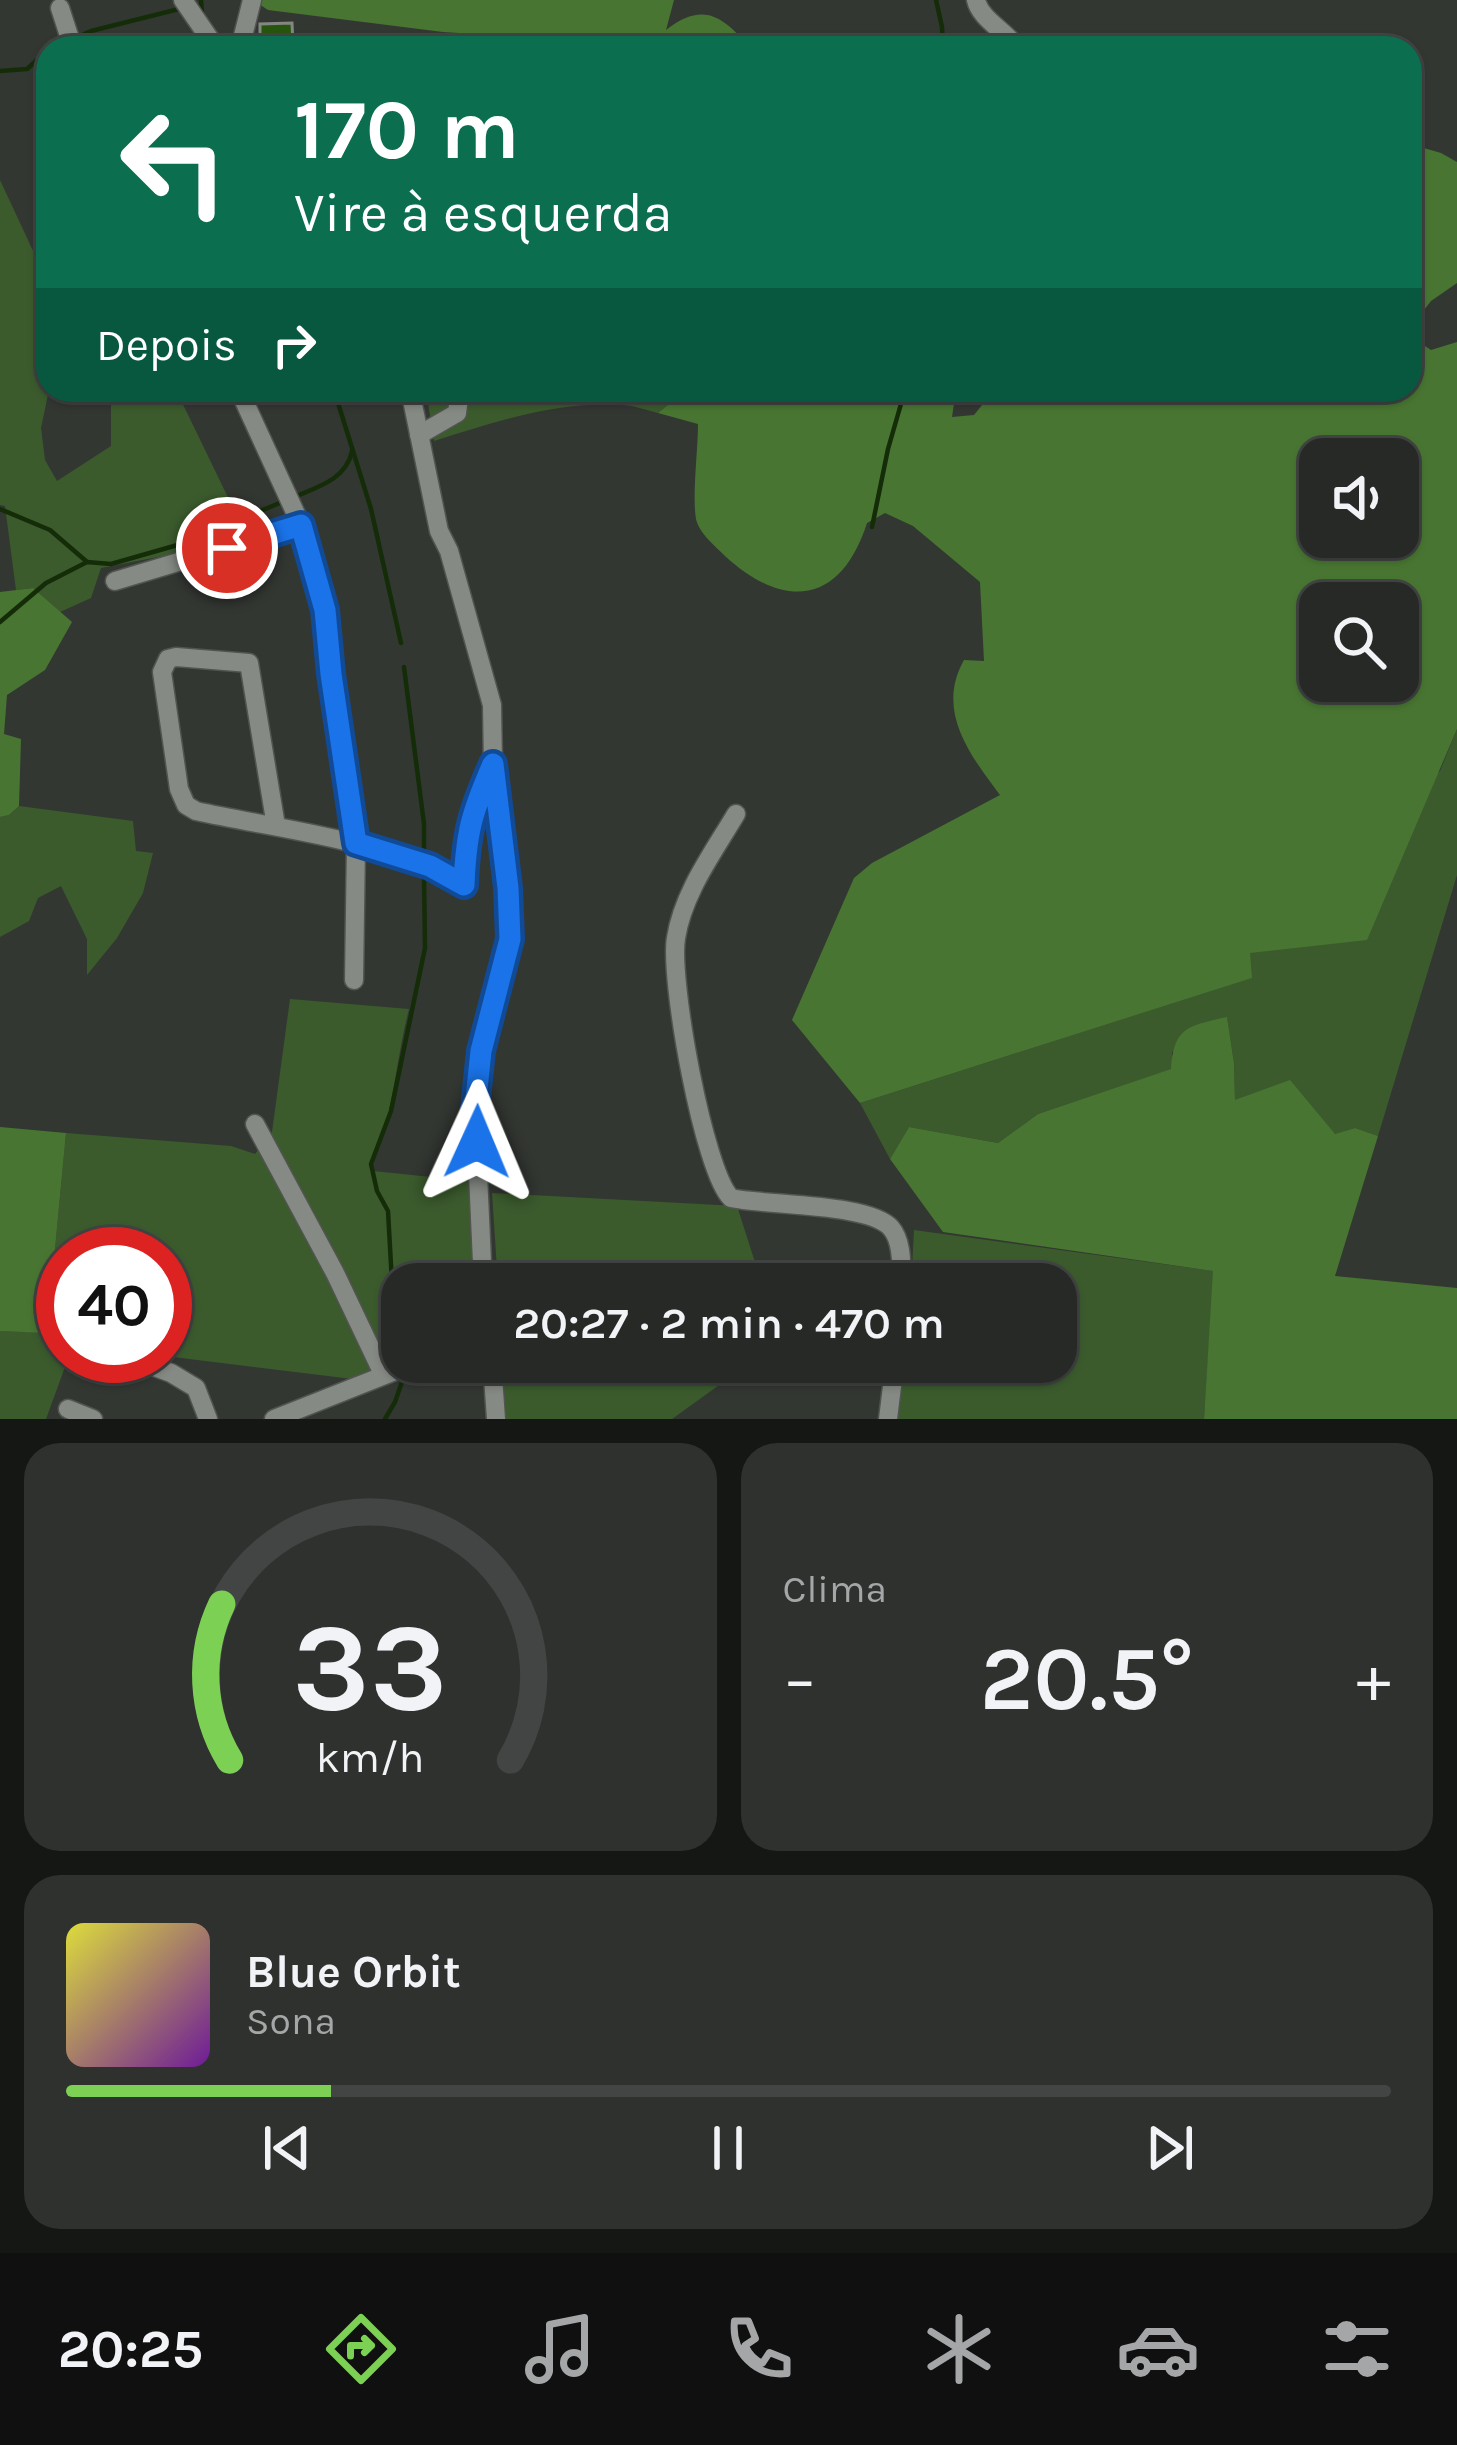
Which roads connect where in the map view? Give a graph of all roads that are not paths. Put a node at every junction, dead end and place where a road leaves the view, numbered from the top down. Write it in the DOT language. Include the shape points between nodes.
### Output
graph roads {
  1 [pos="183,0"];
  2 [pos="252,0"];
  3 [pos="976,0"];
  4 [pos="60,8"];
  5 [pos="69,36"];
  6 [pos="208,36"];
  7 [pos="242,36"];
  8 [pos="1009,36"];
  9 [pos="245,402"];
  10 [pos="412,402"];
  11 [pos="459,402"];
  12 [pos="419,435"];
  13 [pos="301,525"];
  14 [pos="115,581"];
  15 [pos="493,764"];
  16 [pos="736,814"];
  17 [pos="276,826"];
  18 [pos="356,843"];
  19 [pos="354,980"];
  20 [pos="255,1124"];
  21 [pos="482,1263"];
  22 [pos="900,1263"];
  23 [pos="381,1372"];
  24 [pos="381,1374"];
  25 [pos="188,1383"];
  26 [pos="493,1383"];
  27 [pos="892,1383"];
  28 [pos="68,1409"];
  29 [pos="93,1419"];
  30 [pos="208,1419"];
  31 [pos="274,1419"];
  32 [pos="496,1419"];
  33 [pos="888,1419"];
  1 -- 6 [label="street"];
  2 -- 7 [label="street"];
  3 -- 8 [label="street"];
  4 -- 5 [label="street"];
  9 -- 13 [label="street"];
  10 -- 12 [label="street"];
  11 -- 12 [label="street" via="458,413"];
  12 -- 15 [label="street" via="492,705"];
  13 -- 14 [label="street"];
  13 -- 18 [label="street" via="325,610"];
  15 -- 18 [label="street" via="472,812 464,885"];
  15 -- 21 [label="street" via="510,939 475,1108"];
  16 -- 22 [label="street" via="685,908 675,958 700,1118 720,1183 731,1198 883,1221 894,1231"];
  17 -- 17 [label="street" via="248,663 168,659 162,672 186,805"];
  17 -- 18 [label="street"];
  18 -- 19 [label="street"];
  20 -- 23 [label="street"];
  24 -- 31 [label="street"];
  25 -- 30 [label="street"];
  26 -- 32 [label="street"];
  27 -- 33 [label="street"];
  28 -- 29 [label="street"];
}
